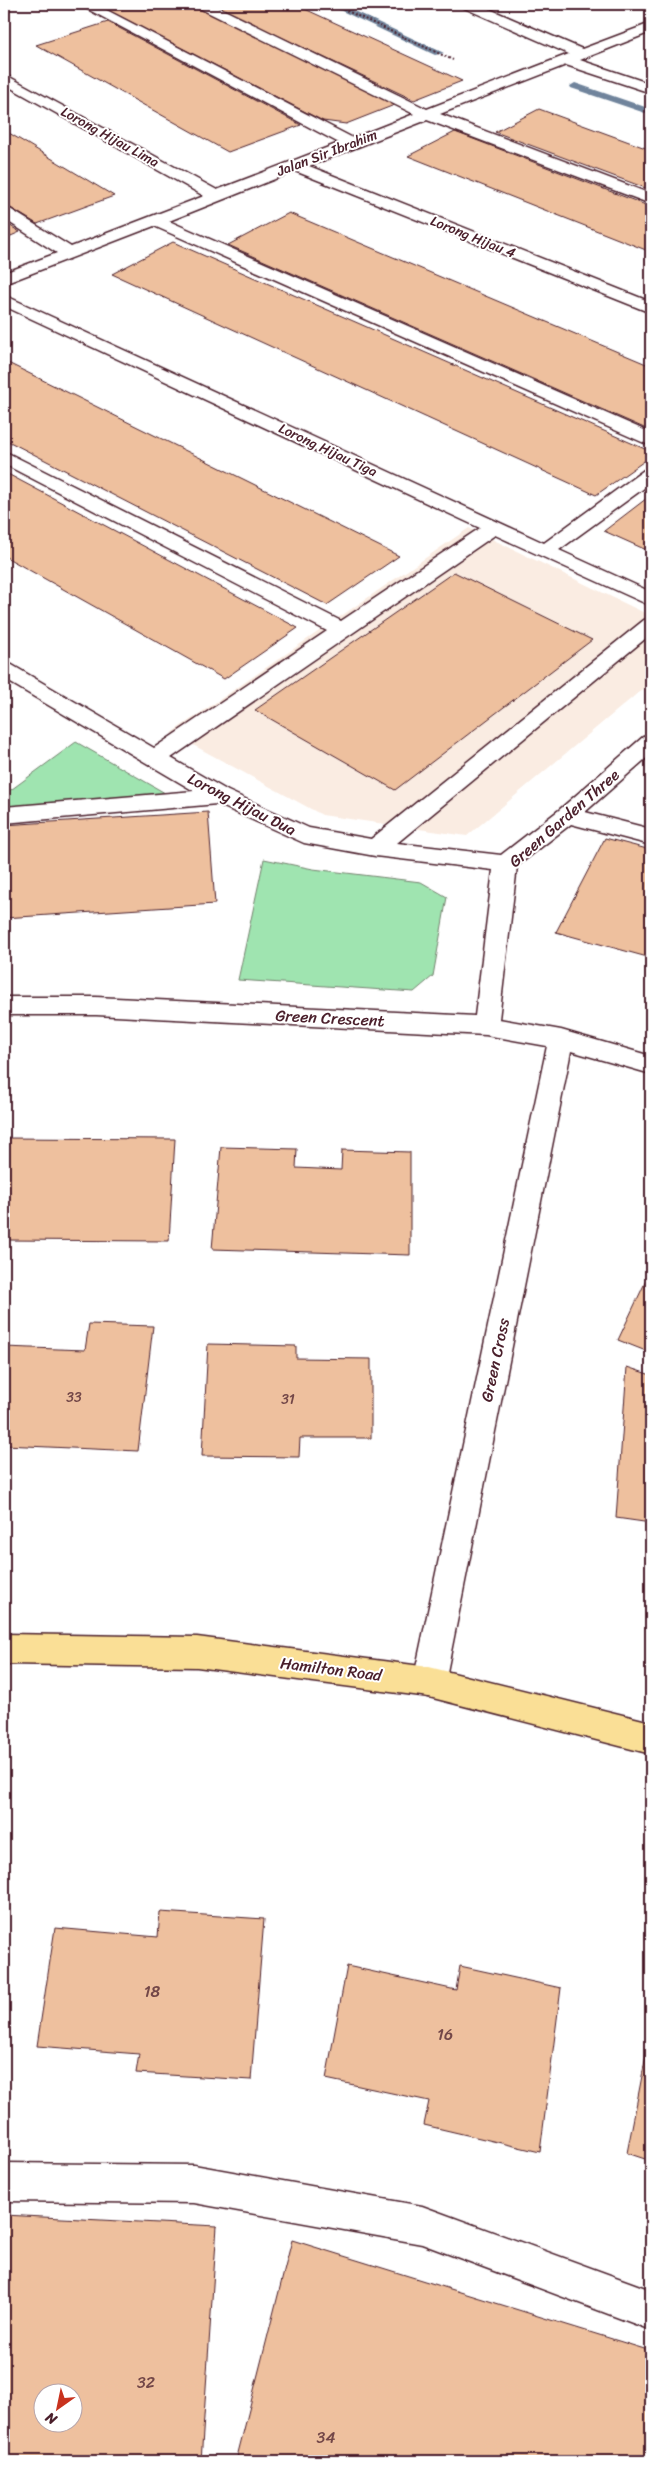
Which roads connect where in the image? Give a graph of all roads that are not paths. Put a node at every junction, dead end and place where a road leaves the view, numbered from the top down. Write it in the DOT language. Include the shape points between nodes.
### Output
graph roads {
  1 [pos="84,4"];
  2 [pos="202,4"];
  3 [pos="467,4"];
  4 [pos="651,28"];
  5 [pos="582,54"];
  6 [pos="566,60"];
  7 [pos="4,78"];
  8 [pos="651,89"];
  9 [pos="428,115"];
  10 [pos="351,143"];
  11 [pos="295,166"];
  12 [pos="216,196"];
  13 [pos="651,199"];
  14 [pos="4,212"];
  15 [pos="154,220"];
  16 [pos="69,253"];
  17 [pos="4,279"];
  18 [pos="4,300"];
  19 [pos="651,308"];
  20 [pos="651,440"];
  21 [pos="4,457"];
  22 [pos="651,474"];
  23 [pos="494,527"];
  24 [pos="545,551"];
  25 [pos="651,600"];
  26 [pos="651,624"];
  27 [pos="342,630"];
  28 [pos="4,670"];
  29 [pos="651,742"];
  30 [pos="155,758"];
  31 [pos="220,796"];
  32 [pos="4,815"];
  33 [pos="567,815"];
  34 [pos="651,837"];
  35 [pos="375,848"];
  36 [pos="506,863"];
  37 [pos="4,1006"];
  38 [pos="486,1026"];
  39 [pos="561,1039"];
  40 [pos="651,1065"];
  41 [pos="4,1649"];
  42 [pos="429,1682"];
  43 [pos="651,1738"];
  44 [pos="4,2182"];
  45 [pos="651,2310"];
  1 -- 10 [label="street"];
  2 -- 9 [label="street"];
  3 -- 5 [label="street"];
  4 -- 5 [label="street, Jalan Sir Ibrahim"];
  5 -- 6 [label="street, Jalan Sir Ibrahim"];
  6 -- 8 [label="street"];
  6 -- 9 [label="street, Jalan Sir Ibrahim"];
  7 -- 12 [label="street, Lorong Hijau Lima"];
  9 -- 10 [label="street, Jalan Sir Ibrahim"];
  9 -- 13 [label="street"];
  10 -- 11 [label="street, Jalan Sir Ibrahim"];
  11 -- 12 [label="street, Jalan Sir Ibrahim"];
  11 -- 19 [label="street, Lorong Hijau 4"];
  12 -- 15 [label="street, Jalan Sir Ibrahim"];
  14 -- 16 [label="street"];
  15 -- 16 [label="street, Jalan Sir Ibrahim"];
  15 -- 20 [label="street"];
  16 -- 17 [label="street, Jalan Sir Ibrahim"];
  18 -- 23 [label="street, Lorong Hijau Tiga"];
  21 -- 27 [label="street"];
  22 -- 24 [label="street"];
  23 -- 24 [label="street, Lorong Hijau Tiga"];
  23 -- 27 [label="street"];
  24 -- 25 [label="street, Lorong Hijau Tiga"];
  26 -- 35 [label="street"];
  27 -- 30 [label="street"];
  28 -- 30 [label="street, Lorong Hijau Dua"];
  29 -- 33 [label="street, Green Garden Three"];
  30 -- 31 [label="street, Lorong Hijau Dua"];
  31 -- 32 [label="street"];
  31 -- 35 [label="street, Lorong Hijau Dua" via="304,835"];
  33 -- 34 [label="street"];
  33 -- 36 [label="street, Green Garden Three"];
  35 -- 36 [label="street, Lorong Hijau Dua"];
  36 -- 38 [label="street, Green Garden Three"];
  37 -- 38 [label="street, Green Crescent" via="96,1006"];
  38 -- 39 [label="street, Green Crescent"];
  39 -- 40 [label="street, Green Crescent"];
  39 -- 42 [label="street, Green Cross"];
  41 -- 42 [label="main road, Hamilton Road" via="196,1652"];
  42 -- 43 [label="main road, Hamilton Road"];
  44 -- 45 [label="street" via="194,2184 422,2225"];
}
